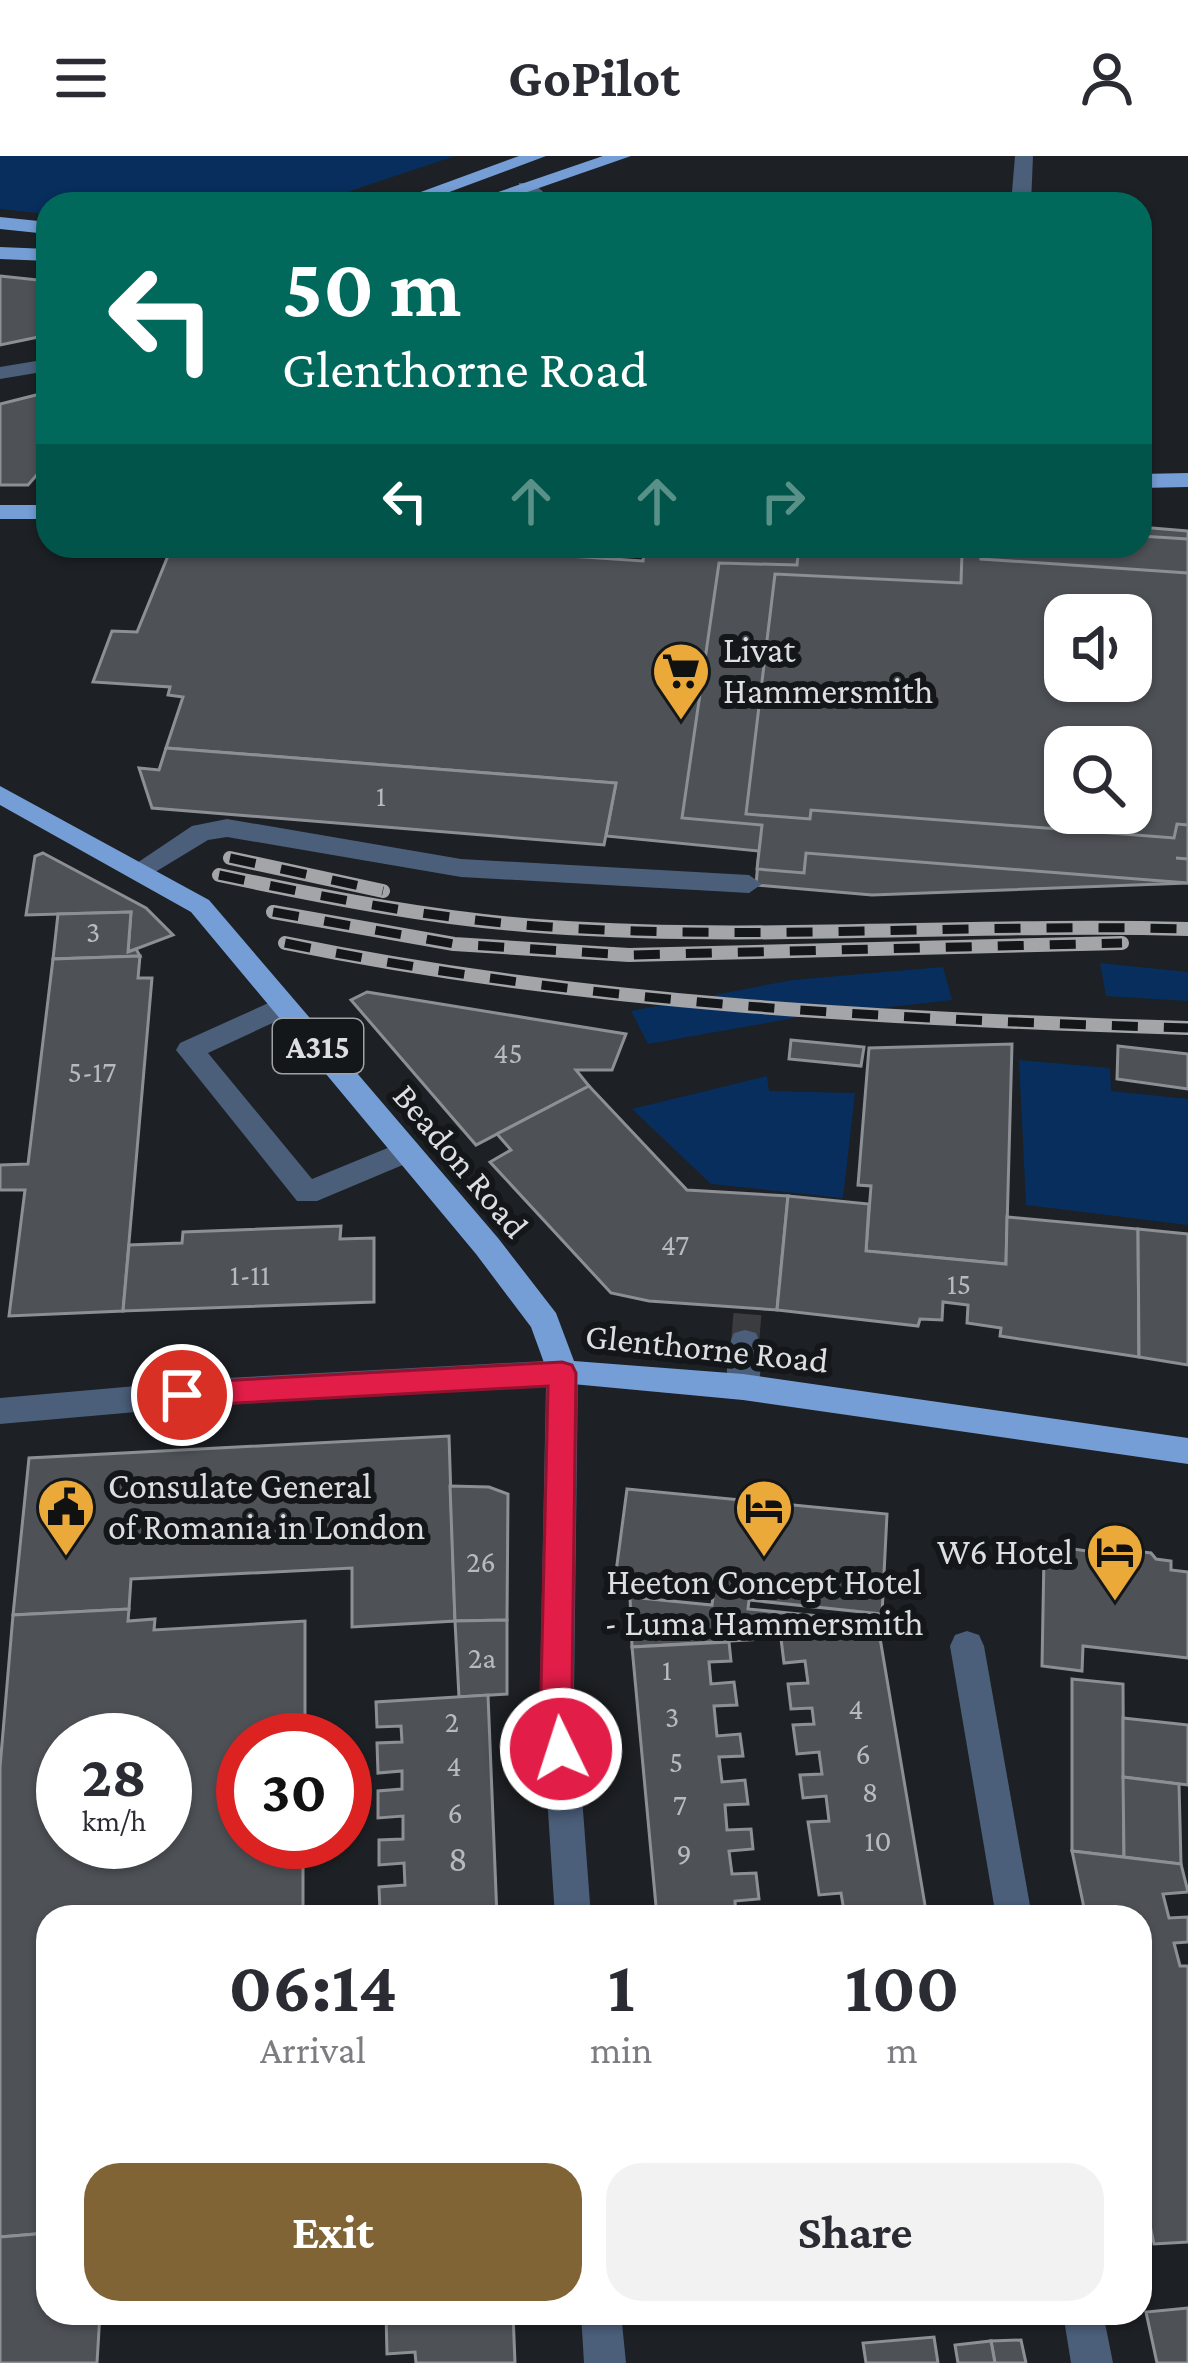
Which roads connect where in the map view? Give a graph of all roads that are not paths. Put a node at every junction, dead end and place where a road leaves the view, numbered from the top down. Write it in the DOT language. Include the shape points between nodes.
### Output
graph roads {
  1 [pos="537,156"];
  2 [pos="622,156"];
  3 [pos="1024,156"];
  4 [pos="526,187"];
  5 [pos="433,192"];
  6 [pos="510,192"];
  7 [pos="532,192"];
  8 [pos="1022,192"];
  9 [pos="0,223"];
  10 [pos="36,228"];
  11 [pos="0,253"];
  12 [pos="36,254"];
  13 [pos="36,367"];
  14 [pos="0,373"];
  15 [pos="1188,480"];
  16 [pos="1152,481"];
  17 [pos="0,512"];
  18 [pos="36,512"];
  19 [pos="0,796"];
  20 [pos="138,871"];
  21 [pos="749,884"];
  22 [pos="284,1006"];
  23 [pos="407,1151"];
  24 [pos="745,1342"];
  25 [pos="562,1373"];
  26 [pos="743,1387"];
  27 [pos="0,1411"];
  28 [pos="1188,1451"];
  29 [pos="968,1646"];
  30 [pos="572,1905"];
  31 [pos="1013,1905"];
  32 [pos="603,2325"];
  33 [pos="1085,2325"];
  34 [pos="605,2363"];
  35 [pos="1092,2363"];
  1 -- 5 [label="main road"];
  2 -- 4 [label="main road"];
  3 -- 8 [label="street"];
  4 -- 6 [label="main road"];
  4 -- 7 [label="street"];
  9 -- 10 [label="main road"];
  11 -- 12 [label="main road"];
  13 -- 14 [label="street"];
  15 -- 16 [label="main road"];
  17 -- 18 [label="main road"];
  19 -- 20 [label="main road, Beadon Road / A315"];
  20 -- 21 [label="street" via="201,832 226,828 460,868"];
  20 -- 22 [label="main road, Beadon Road / A315" via="200,906"];
  22 -- 23 [label="main road, Beadon Road / A315"];
  22 -- 23 [label="street" via="190,1050 307,1193"];
  23 -- 25 [label="main road, Beadon Road / A315" via="545,1322"];
  24 -- 26 [label="street"];
  25 -- 26 [label="main road, Glenthorne Road"];
  25 -- 27 [label="street, Glenthorne Road"];
  25 -- 30 [label="street" via="557,1690"];
  26 -- 28 [label="main road, Glenthorne Road"];
  29 -- 31 [label="street"];
  32 -- 34 [label="street"];
  33 -- 35 [label="street"];
}
